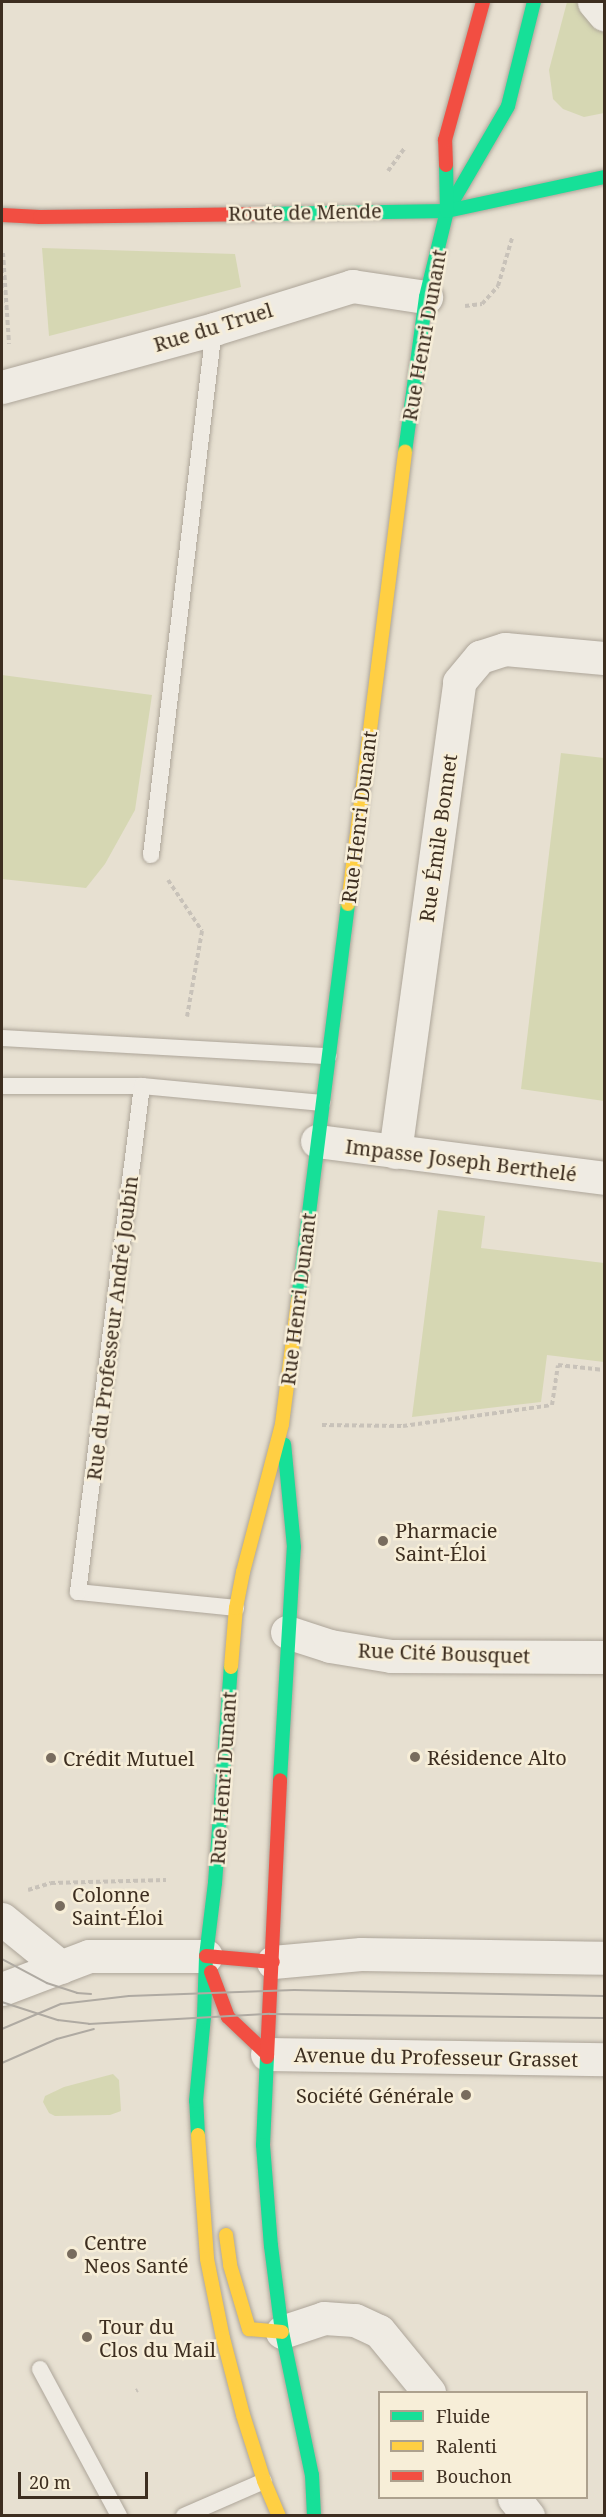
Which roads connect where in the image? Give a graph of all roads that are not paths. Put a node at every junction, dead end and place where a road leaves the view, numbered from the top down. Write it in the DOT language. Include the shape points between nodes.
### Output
graph roads {
  1 [pos="483,2"];
  2 [pos="534,2"];
  3 [pos="594,2"];
  4 [pos="604,14"];
  5 [pos="604,177"];
  6 [pos="447,211"];
  7 [pos="2,215"];
  8 [pos="426,297"];
  9 [pos="214,329"];
  10 [pos="5,387"];
  11 [pos="604,658"];
  12 [pos="151,855"];
  13 [pos="2,1038"];
  14 [pos="329,1056"];
  15 [pos="2,1086"];
  16 [pos="142,1086"];
  17 [pos="322,1103"];
  18 [pos="317,1141"];
  19 [pos="395,1152"];
  20 [pos="604,1178"];
  21 [pos="282,1424"];
  22 [pos="236,1608"];
  23 [pos="287,1632"];
  24 [pos="604,1658"];
  25 [pos="10,1906"];
  26 [pos="206,1956"];
  27 [pos="604,1958"];
  28 [pos="273,1962"];
  29 [pos="61,1967"];
  30 [pos="2,1989"];
  31 [pos="267,2054"];
  32 [pos="604,2060"];
  33 [pos="198,2140"];
  34 [pos="215,2180"];
  35 [pos="224,2222"];
  36 [pos="282,2332"];
  37 [pos="40,2369"];
  38 [pos="428,2391"];
  39 [pos="264,2481"];
  40 [pos="515,2499"];
  41 [pos="119,2516"];
  42 [pos="184,2516"];
  43 [pos="279,2516"];
  44 [pos="314,2516"];
  45 [pos="528,2516"];
  1 -- 6 [label="main road" via="445,140"];
  2 -- 6 [label="main road" via="508,106"];
  3 -- 4 [label="street"];
  5 -- 6 [label="main road, Route de Mende"];
  6 -- 7 [label="main road, Route de Mende"];
  6 -- 8 [label="main road, Rue Henri Dunant"];
  8 -- 9 [label="street, Rue du Truel" via="352,286"];
  8 -- 14 [label="main road, Rue Henri Dunant"];
  9 -- 10 [label="street, Rue du Truel"];
  9 -- 12 [label="lane"];
  11 -- 19 [label="street, Rue Émile Bonnet" via="505,649 480,657 459,682"];
  13 -- 14 [label="lane"];
  14 -- 17 [label="main road, Rue Henri Dunant"];
  15 -- 16 [label="lane"];
  16 -- 17 [label="lane"];
  16 -- 22 [label="lane, Rue du Professeur André Joubin" via="78,1592"];
  17 -- 18 [label="main road, Rue Henri Dunant"];
  18 -- 19 [label="street, Impasse Joseph Berthelé"];
  18 -- 21 [label="main road, Rue Henri Dunant"];
  19 -- 20 [label="street, Impasse Joseph Berthelé"];
  21 -- 22 [label="main road, Rue Henri Dunant"];
  21 -- 23 [label="main road, Rue Henri Dunant" via="294,1547"];
  22 -- 26 [label="main road, Rue Henri Dunant"];
  23 -- 24 [label="street, Rue Cité Bousquet" via="339,1648 391,1656"];
  23 -- 28 [label="main road, Rue Henri Dunant"];
  25 -- 29 [label="street"];
  26 -- 28 [label="main road"];
  26 -- 29 [label="street" via="112,1954 89,1956"];
  26 -- 31 [label="main road" via="228,2017"];
  26 -- 33 [label="main road, Rue Henri Dunant" via="196,2101"];
  27 -- 28 [label="street" via="361,1954"];
  28 -- 31 [label="main road, Rue Henri Dunant"];
  29 -- 30 [label="street"];
  31 -- 32 [label="street, Avenue du Professeur Grasset"];
  31 -- 36 [label="main road, Rue Henri Dunant" via="263,2145"];
  33 -- 34 [label="main road"];
  33 -- 39 [label="main road, Rue Henri Dunant" via="207,2259 223,2338"];
  35 -- 36 [label="main road" via="230,2265 249,2329"];
  36 -- 38 [label="street" via="324,2318 355,2320 379,2331"];
  36 -- 44 [label="main road, Rue Henri Dunant" via="312,2475"];
  37 -- 41 [label="lane"];
  39 -- 42 [label="lane"];
  39 -- 43 [label="main road, Rue Henri Dunant"];
  40 -- 45 [label="street"];
}
